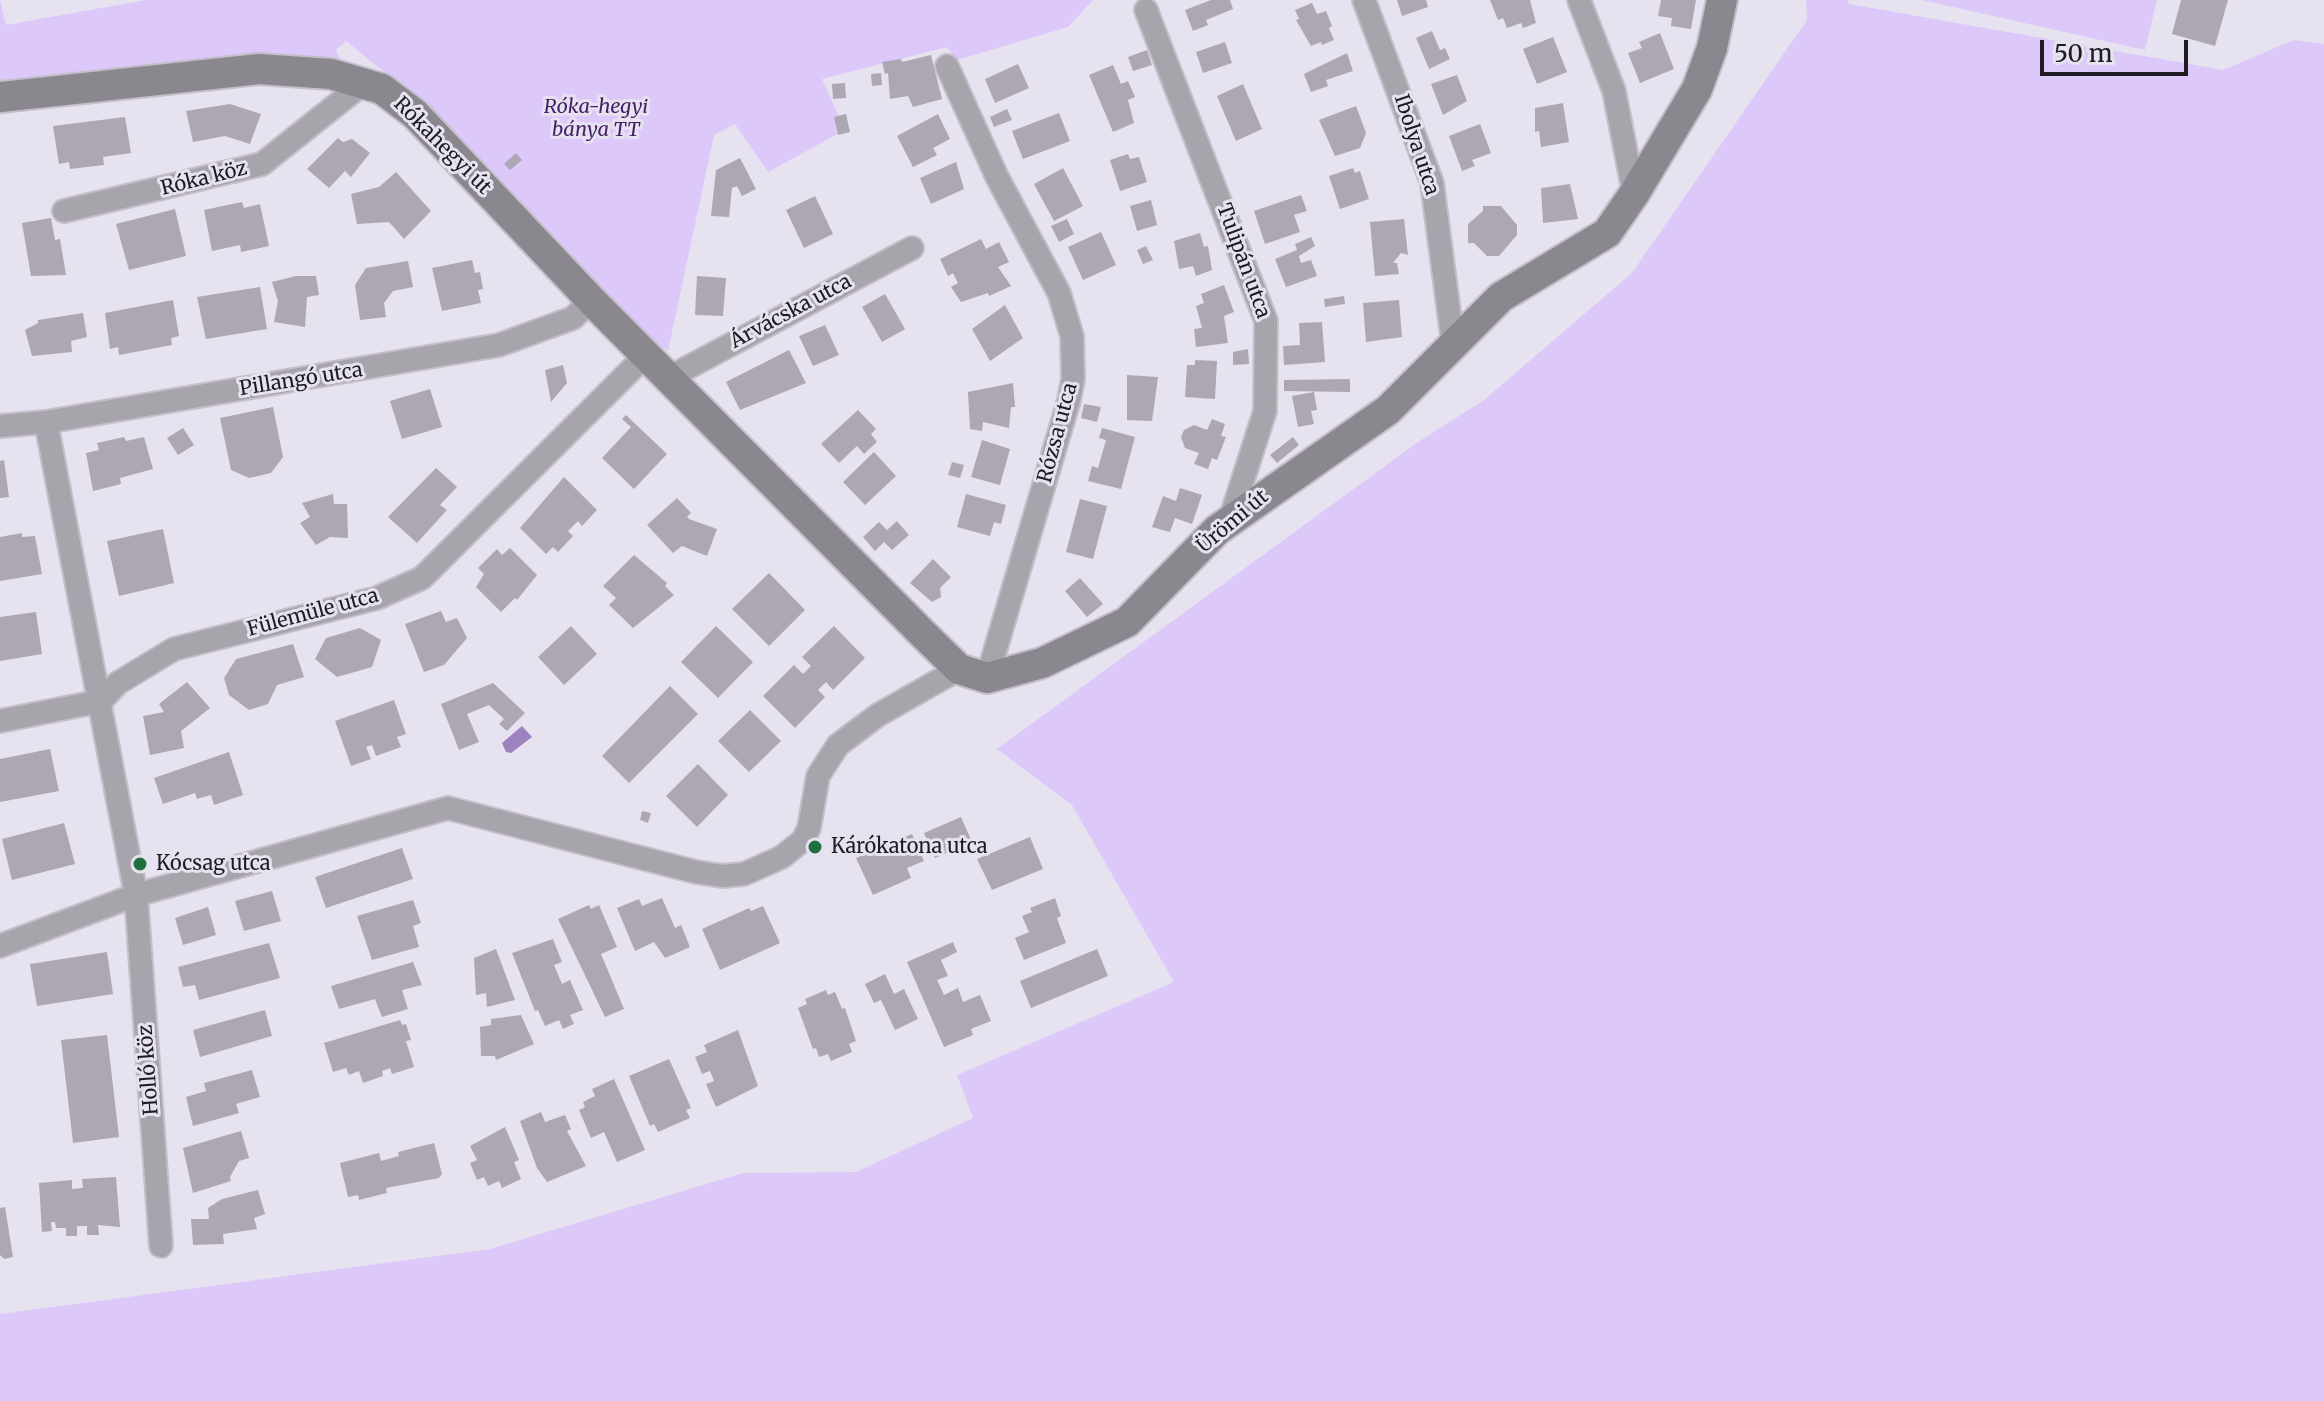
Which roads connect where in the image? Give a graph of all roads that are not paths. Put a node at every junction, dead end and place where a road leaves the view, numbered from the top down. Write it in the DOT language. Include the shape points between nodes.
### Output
graph roads {
  1 [pos="1364,0"];
  2 [pos="1579,0"];
  3 [pos="1722,0"];
  4 [pos="1146,10"];
  5 [pos="947,66"];
  6 [pos="365,82"];
  7 [pos="0,97"];
  8 [pos="1634,194"];
  9 [pos="64,211"];
  10 [pos="912,248"];
  11 [pos="591,300"];
  12 [pos="1453,343"];
  13 [pos="647,354"];
  14 [pos="670,377"];
  15 [pos="46,422"];
  16 [pos="0,426"];
  17 [pos="1230,520"];
  18 [pos="973,673"];
  19 [pos="101,701"];
  20 [pos="0,721"];
  21 [pos="136,895"];
  22 [pos="0,946"];
  23 [pos="161,1246"];
  1 -- 12 [label="street, Ibolya utca" via="1432,183"];
  2 -- 8 [label="street" via="1614,91"];
  3 -- 8 [label="street, Ürömi út" via="1697,89"];
  4 -- 17 [label="street, Tulipán utca" via="1266,321 1265,411"];
  5 -- 18 [label="street, Rózsa utca" via="997,177 1059,293 1072,336 1069,400"];
  6 -- 7 [label="street, Rókahegyi út" via="319,72 259,69"];
  6 -- 9 [label="street, Róka köz" via="262,164"];
  6 -- 11 [label="street, Rókahegyi út" via="415,114"];
  8 -- 12 [label="street, Ürömi út" via="1598,241 1501,297"];
  10 -- 14 [label="street, Árvácska utca"];
  11 -- 13 [label="street, Rókahegyi út"];
  11 -- 15 [label="street, Pillangó utca" via="573,318 499,345"];
  12 -- 17 [label="street, Ürömi út" via="1370,425"];
  13 -- 14 [label="street, Rókahegyi út"];
  13 -- 19 [label="street, Fülemüle utca" via="422,578 377,598 174,649 118,683"];
  14 -- 18 [label="street"];
  15 -- 16 [label="street, Pillangó utca"];
  15 -- 19 [label="street"];
  17 -- 18 [label="street, Ürömi út" via="1127,622 1042,663"];
  18 -- 21 [label="street" via="878,715 838,745 818,776 803,840 782,857 744,874 696,872 448,808"];
  19 -- 20 [label="street, Fülemüle utca"];
  19 -- 21 [label="street"];
  21 -- 22 [label="street"];
  21 -- 23 [label="street, Holló köz"];
}
